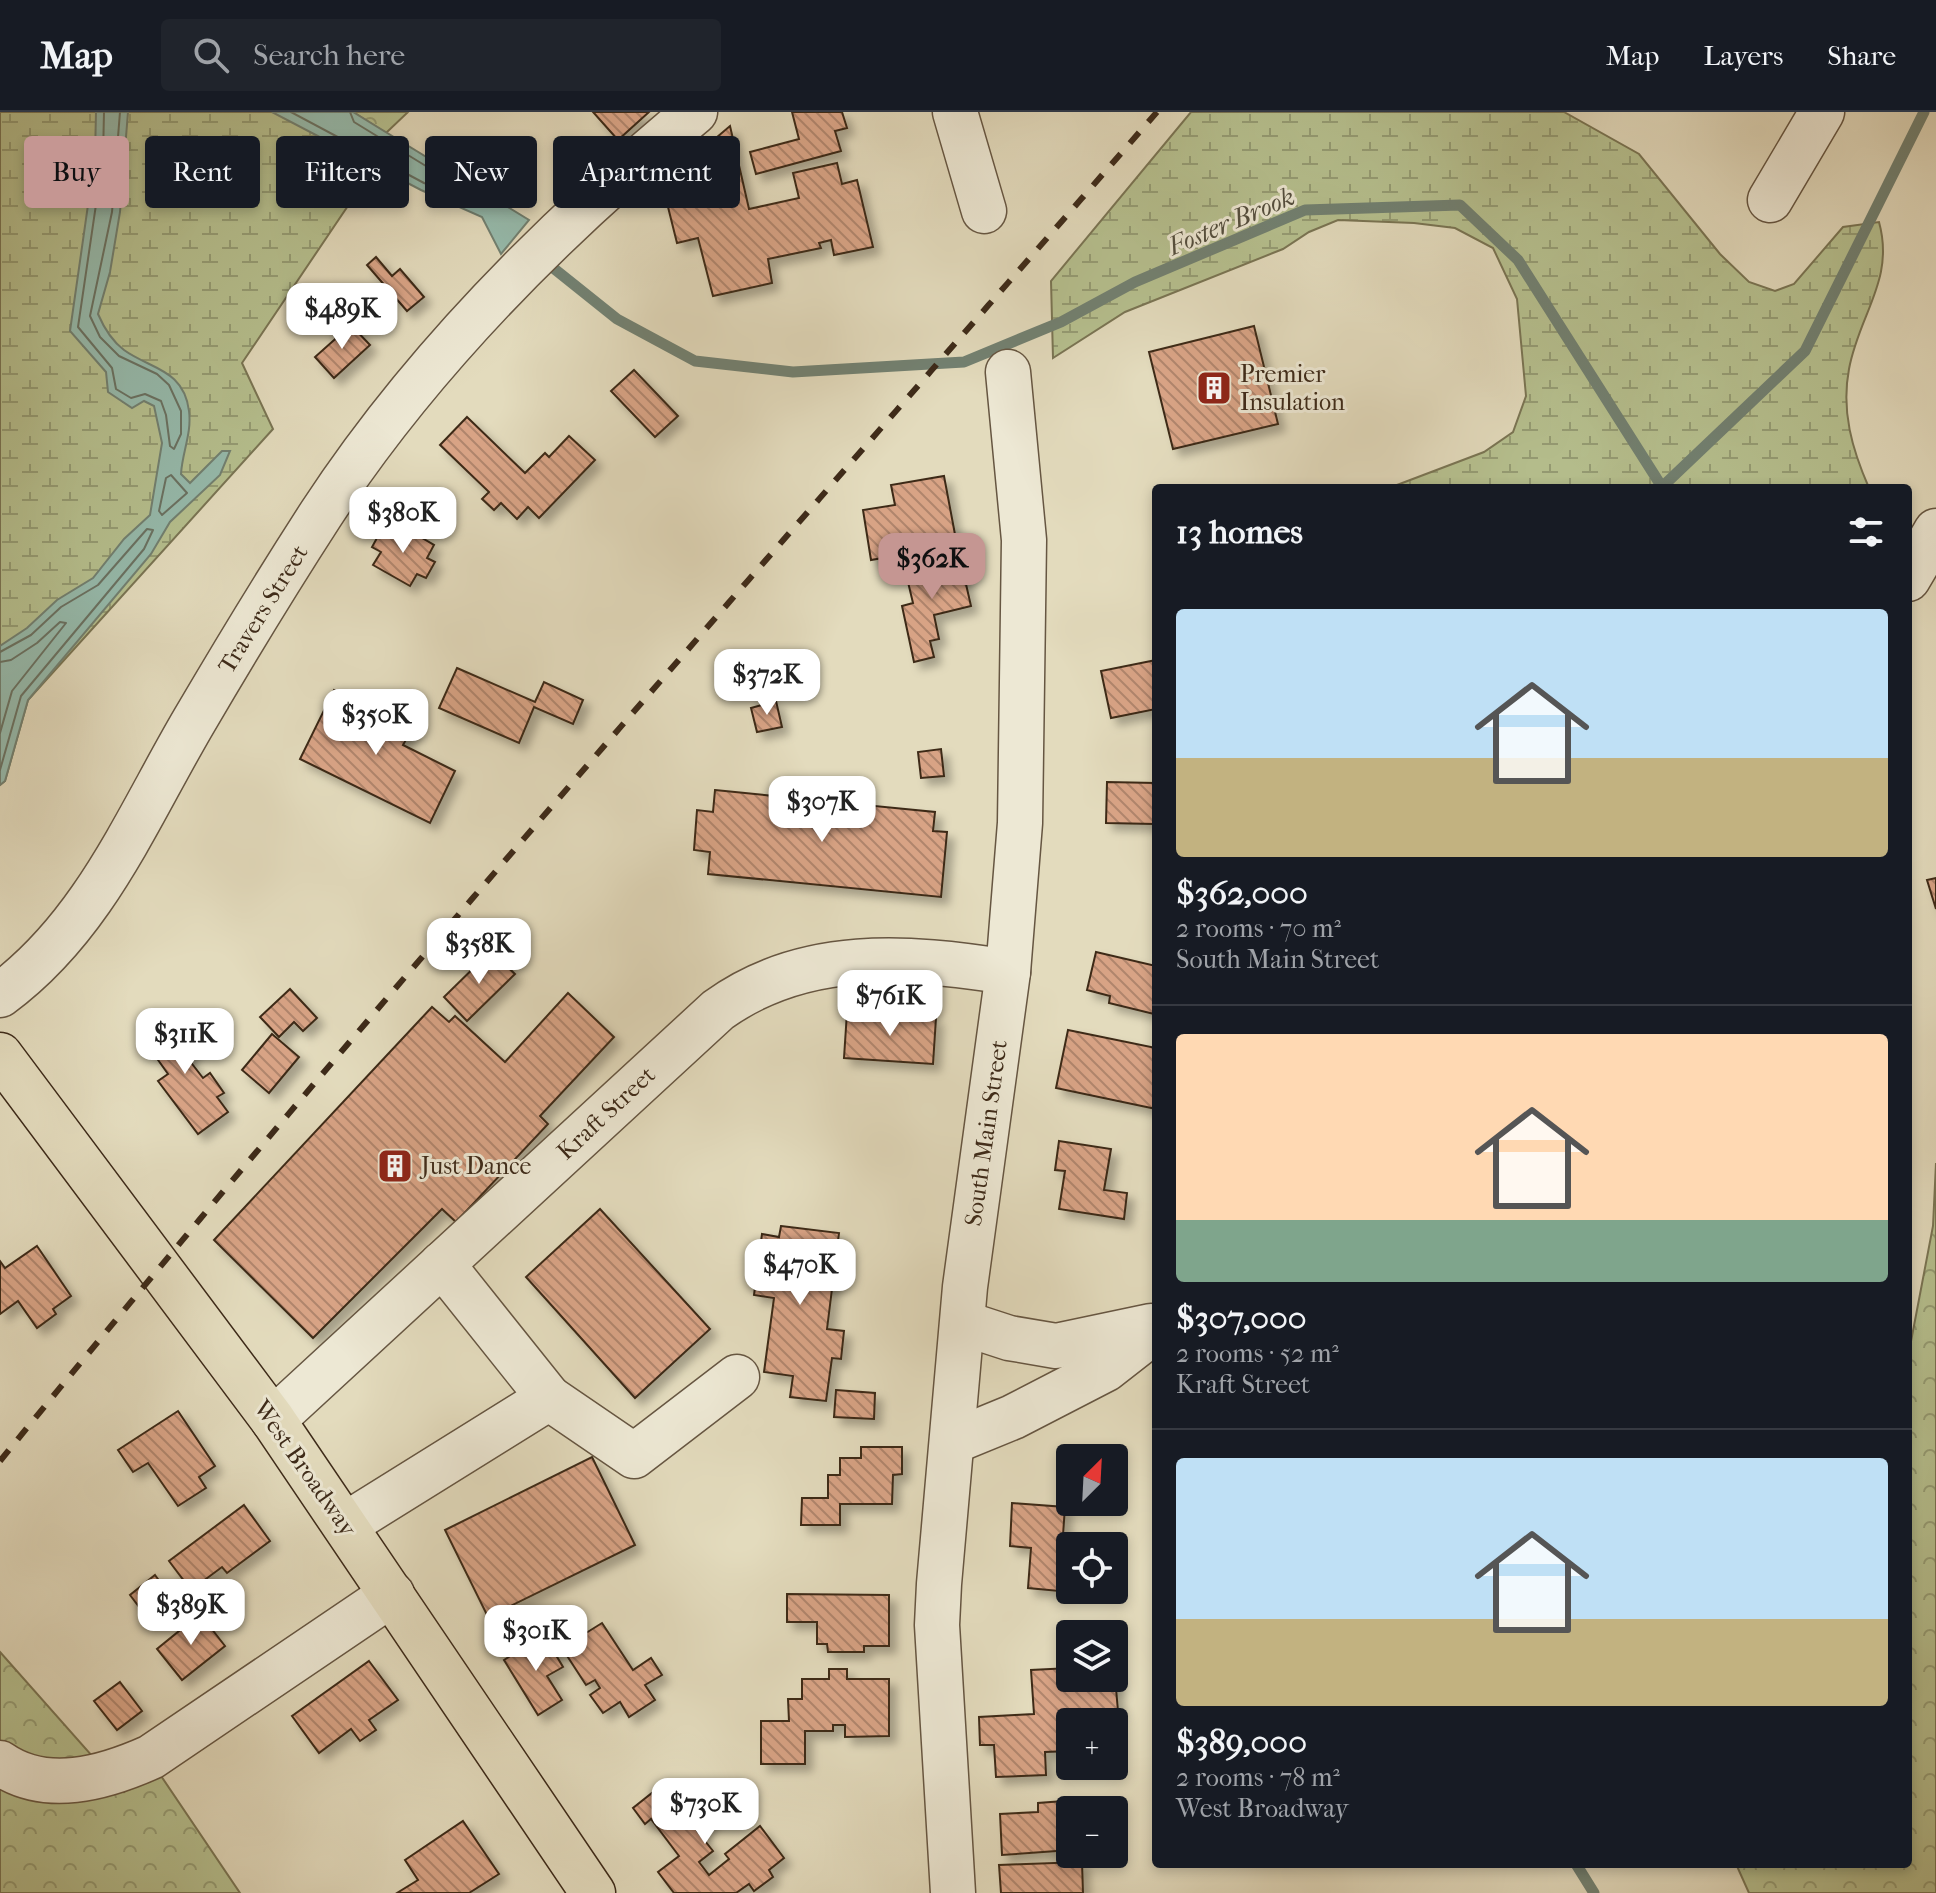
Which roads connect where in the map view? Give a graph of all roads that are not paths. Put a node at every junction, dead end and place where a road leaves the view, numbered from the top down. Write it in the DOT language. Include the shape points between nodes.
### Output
graph roads {
  1 [pos="695,112"];
  2 [pos="955,112"];
  3 [pos="1822,112"];
  4 [pos="1770,200"];
  5 [pos="984,211"];
  6 [pos="1008,372"];
  7 [pos="1936,531"];
  8 [pos="1912,572"];
  9 [pos="1008,972"];
  10 [pos="0,995"];
  11 [pos="0,1055"];
  12 [pos="442,1264"];
  13 [pos="963,1323"];
  14 [pos="1152,1329"];
  15 [pos="1152,1331"];
  16 [pos="737,1377"];
  17 [pos="549,1398"];
  18 [pos="273,1420"];
  19 [pos="952,1442"];
  20 [pos="345,1525"];
  21 [pos="392,1594"];
  22 [pos="0,1763"];
  23 [pos="593,1893"];
  24 [pos="953,1893"];
  1 -- 10 [label="street, Travers Street" via="501,291 398,406 352,469 194,721 86,909 47,957"];
  2 -- 5 [label="street"];
  3 -- 4 [label="street"];
  6 -- 9 [label="street, South Main Street" via="1024,569 1020,823"];
  7 -- 8 [label="street"];
  9 -- 12 [label="street, Kraft Street" via="947,962 864,960 809,969 742,993"];
  9 -- 13 [label="street, South Main Street"];
  11 -- 18 [label="main road, West Broadway"];
  12 -- 17 [label="street"];
  12 -- 18 [label="street, Kraft Street"];
  13 -- 14 [label="street" via="1056,1346"];
  13 -- 19 [label="street, South Main Street"];
  15 -- 19 [label="street" via="1106,1369"];
  16 -- 17 [label="street" via="634,1456"];
  17 -- 20 [label="street"];
  18 -- 20 [label="main road, West Broadway"];
  19 -- 24 [label="street, South Main Street" via="937,1625"];
  20 -- 21 [label="main road, West Broadway"];
  21 -- 22 [label="street" via="162,1750 125,1768 86,1778 43,1780"];
  21 -- 23 [label="main road, West Broadway"];
}
